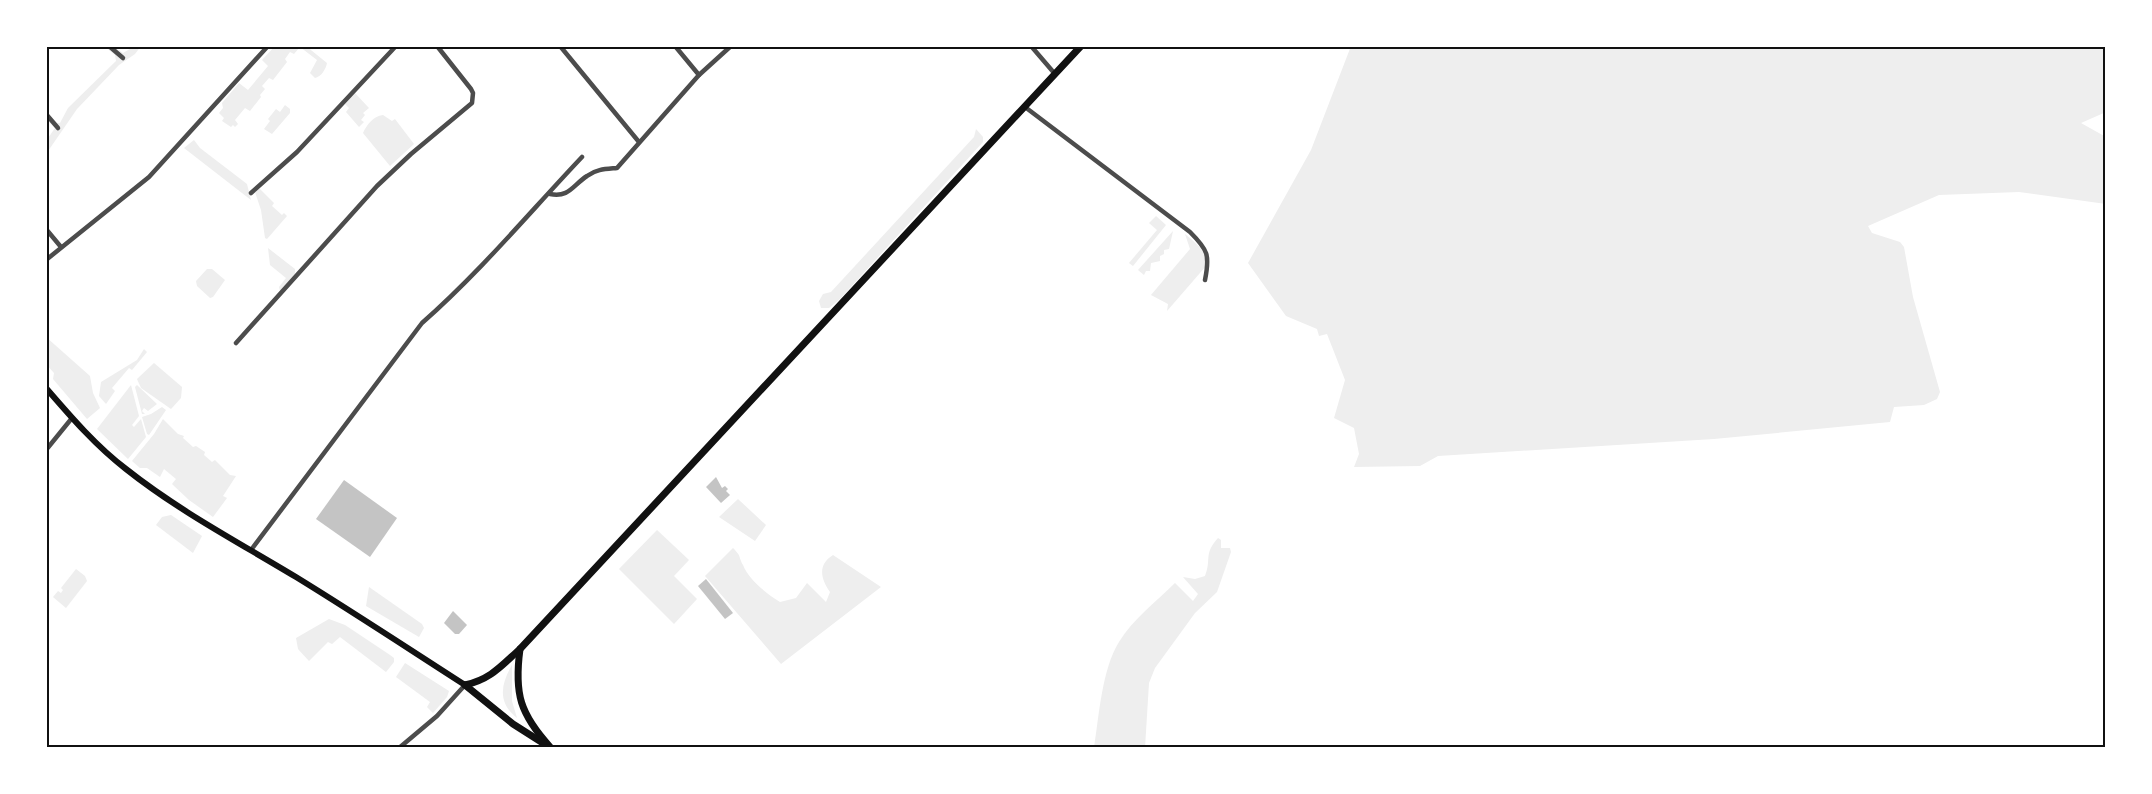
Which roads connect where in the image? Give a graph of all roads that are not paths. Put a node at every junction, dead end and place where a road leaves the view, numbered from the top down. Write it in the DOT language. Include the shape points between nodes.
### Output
graph roads {
  1 [pos="109,46"];
  2 [pos="268,46"];
  3 [pos="396,46"];
  4 [pos="437,46"];
  5 [pos="560,46"];
  6 [pos="675,46"];
  7 [pos="731,46"];
  8 [pos="1031,46"];
  9 [pos="1081,46"];
  10 [pos="123,58"];
  11 [pos="1055,74"];
  12 [pos="699,75"];
  13 [pos="1025,107"];
  14 [pos="46,114"];
  15 [pos="58,128"];
  16 [pos="639,142"];
  17 [pos="582,157"];
  18 [pos="251,193"];
  19 [pos="550,194"];
  20 [pos="46,229"];
  21 [pos="62,247"];
  22 [pos="46,260"];
  23 [pos="1205,280"];
  24 [pos="236,343"];
  25 [pos="46,388"];
  26 [pos="72,418"];
  27 [pos="46,450"];
  28 [pos="251,550"];
  29 [pos="520,648"];
  30 [pos="465,686"];
  31 [pos="399,748"];
  32 [pos="551,748"];
  1 -- 10 [label="street"];
  2 -- 21 [label="street" via="149,177"];
  3 -- 18 [label="street" via="297,152"];
  4 -- 24 [label="street" via="471,89 474,99 377,186"];
  5 -- 16 [label="street"];
  6 -- 12 [label="street"];
  7 -- 12 [label="street"];
  8 -- 11 [label="street"];
  9 -- 11 [label="main road"];
  11 -- 13 [label="main road"];
  12 -- 16 [label="street"];
  13 -- 23 [label="street" via="1190,232 1205,248 1208,262"];
  13 -- 29 [label="main road"];
  14 -- 15 [label="street"];
  16 -- 19 [label="street" via="617,168 585,176 567,193"];
  17 -- 19 [label="street"];
  19 -- 28 [label="street" via="452,297 422,322"];
  20 -- 21 [label="street"];
  21 -- 22 [label="street"];
  25 -- 26 [label="main road"];
  26 -- 27 [label="street"];
  26 -- 28 [label="main road" via="126,470 196,518"];
  28 -- 30 [label="main road"];
  29 -- 30 [label="main road" via="492,676"];
  29 -- 32 [label="main road" via="517,688 522,708 534,729"];
  30 -- 31 [label="street" via="438,716"];
  30 -- 32 [label="main road" via="513,724"];
}
